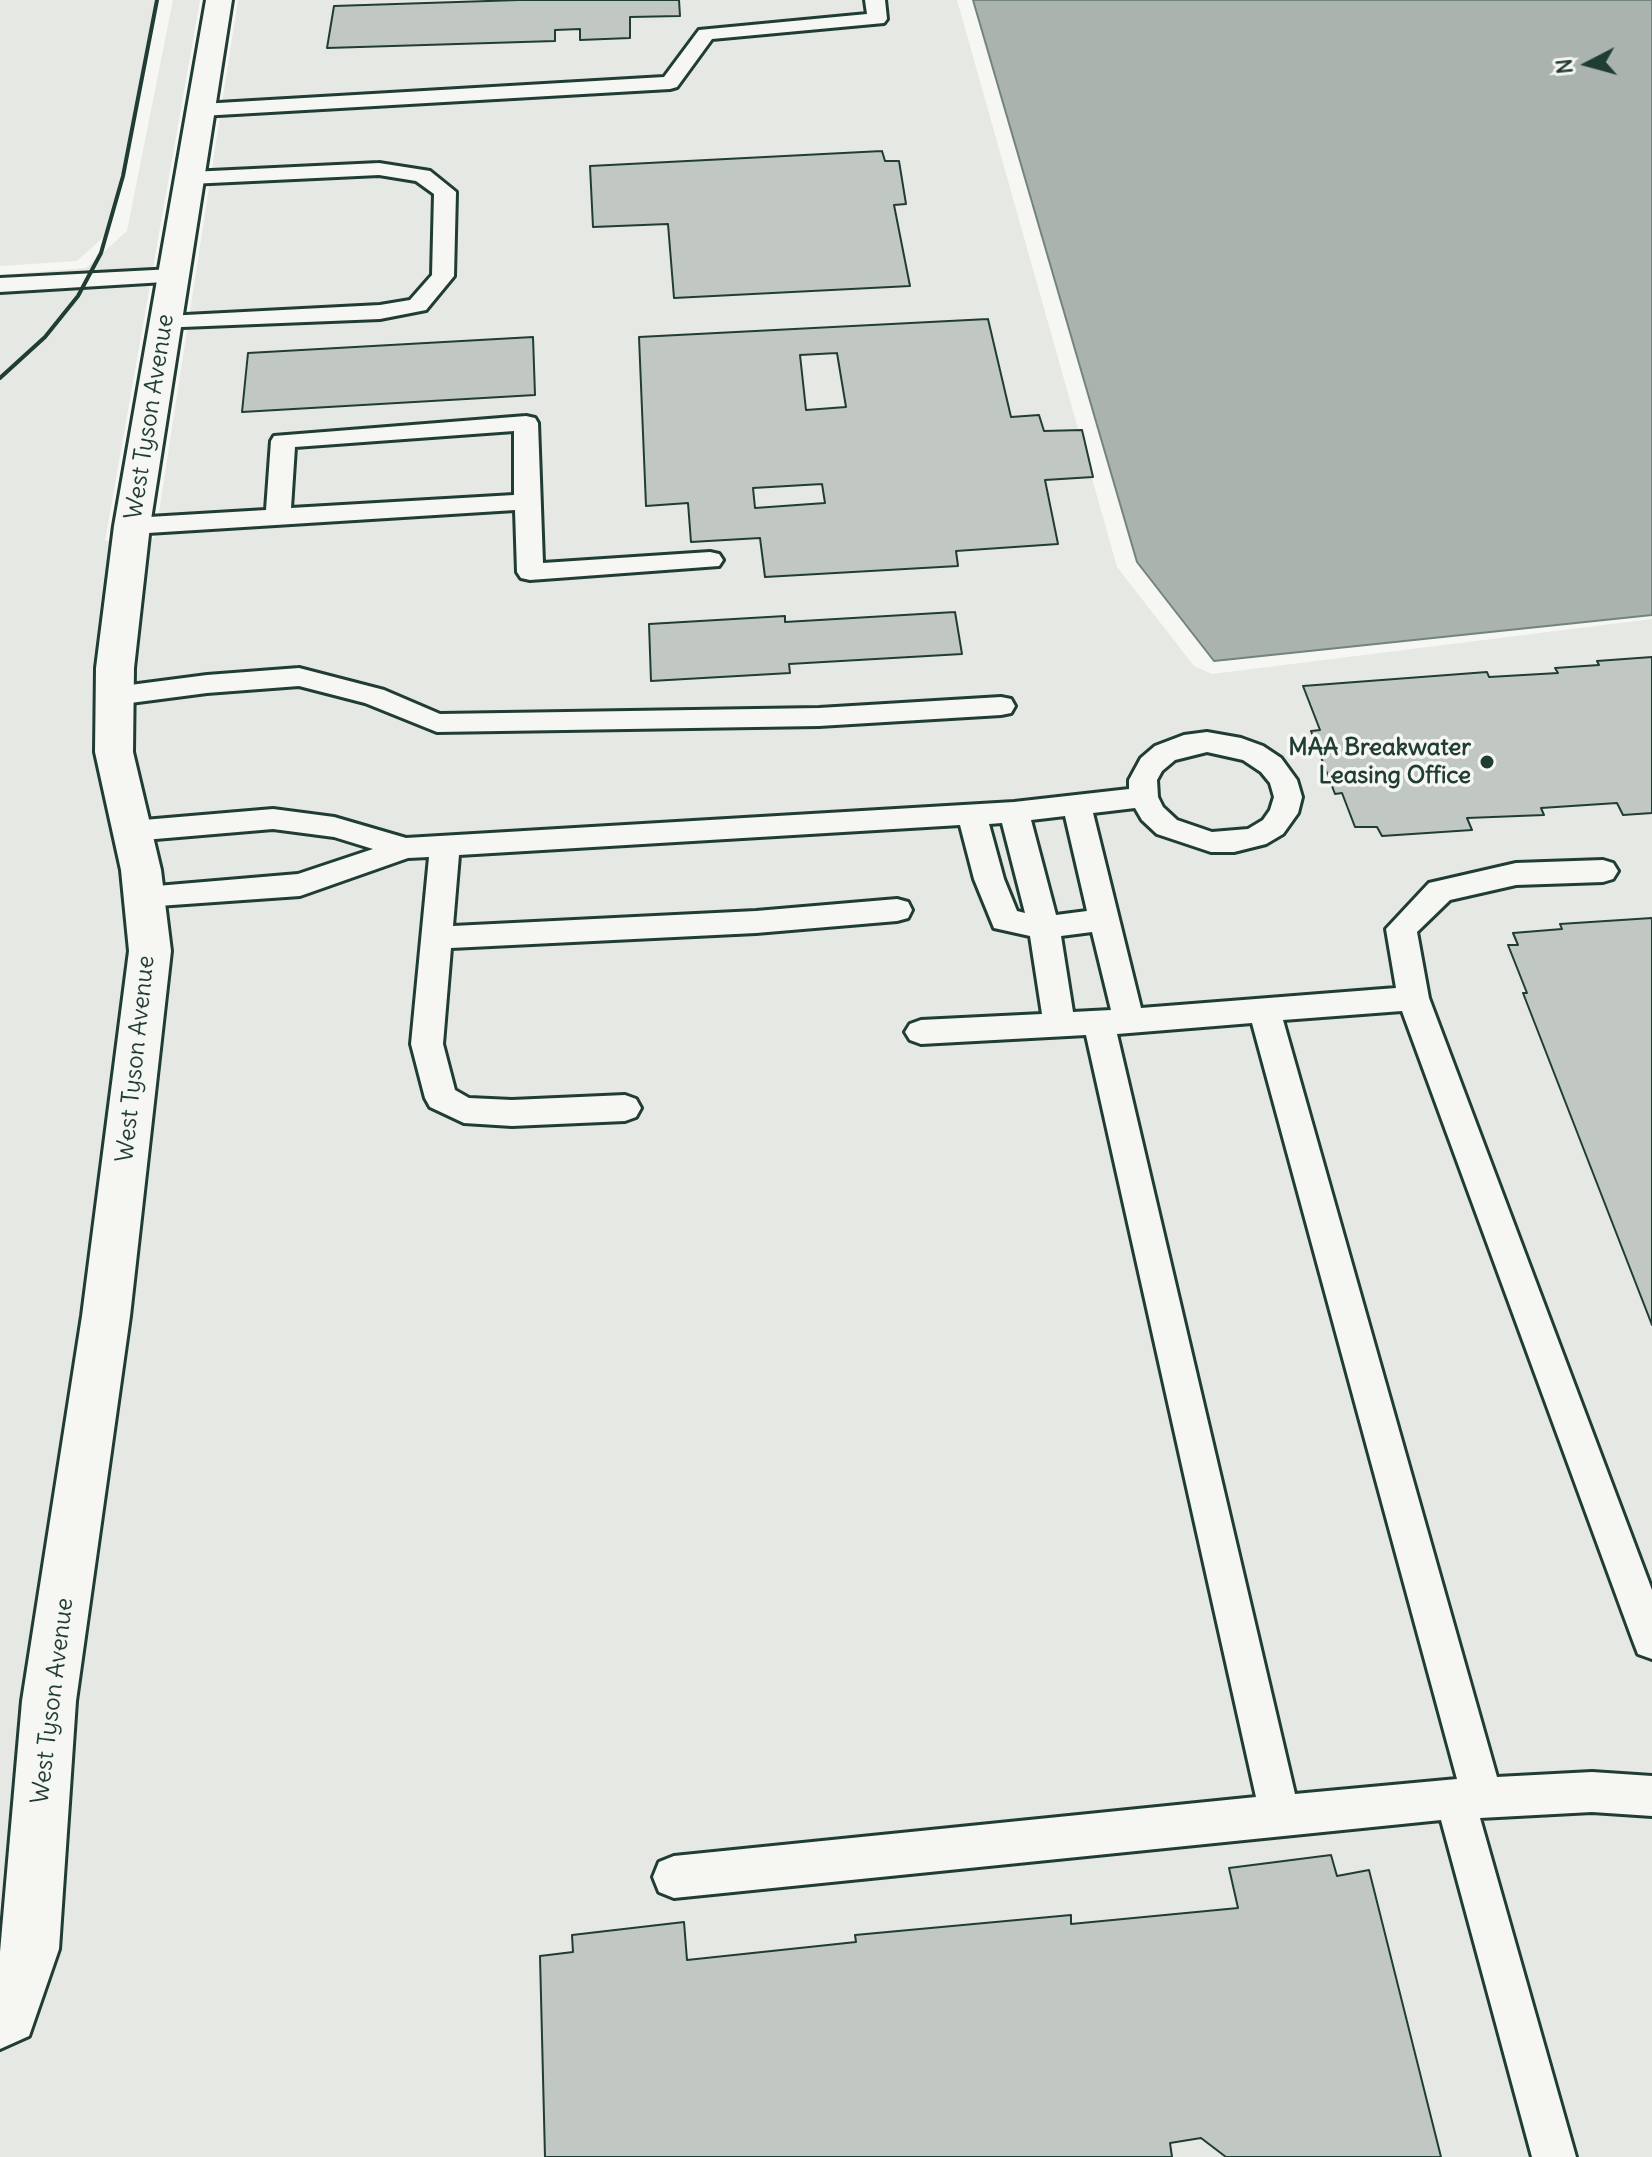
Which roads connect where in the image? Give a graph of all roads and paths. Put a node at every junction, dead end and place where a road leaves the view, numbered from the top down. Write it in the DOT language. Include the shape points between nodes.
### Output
graph roads {
  1 [pos="219,0"];
  2 [pos="875,0"];
  3 [pos="201,110"];
  4 [pos="190,178"];
  5 [pos="173,276"];
  6 [pos="0,285"];
  7 [pos="166,323"];
  8 [pos="527,502"];
  9 [pos="278,517"];
  10 [pos="132,526"];
  11 [pos="710,560"];
  12 [pos="115,696"];
  13 [pos="1001,706"];
  14 [pos="1144,797"];
  15 [pos="1077,806"];
  16 [pos="1014,812"];
  17 [pos="972,814"];
  18 [pos="132,831"];
  19 [pos="445,845"];
  20 [pos="406,848"];
  21 [pos="1603,871"];
  22 [pos="144,896"];
  23 [pos="897,910"];
  24 [pos="1104,920"];
  25 [pos="1044,927"];
  26 [pos="436,938"];
  27 [pos="1413,998"];
  28 [pos="1264,1010"];
  29 [pos="1114,1021"];
  30 [pos="1059,1024"];
  31 [pos="921,1032"];
  32 [pos="625,1108"];
  33 [pos="1649,1621"];
  34 [pos="1468,1798"];
  35 [pos="1652,1798"];
  36 [pos="1280,1815"];
  37 [pos="674,1877"];
  38 [pos="0,2019"];
  39 [pos="1554,2157"];
  1 -- 3 [label="street, West Tyson Avenue"];
  2 -- 3 [label="lane" via="877,19 706,34 670,83"];
  3 -- 4 [label="street, West Tyson Avenue"];
  4 -- 5 [label="street, West Tyson Avenue"];
  4 -- 7 [label="lane" via="379,169 422,176 445,192 443,276 418,305 380,312"];
  5 -- 6 [label="lane"];
  5 -- 7 [label="street, West Tyson Avenue"];
  7 -- 10 [label="street, West Tyson Avenue"];
  8 -- 9 [label="lane"];
  8 -- 9 [label="lane" via="526,423 283,441"];
  8 -- 11 [label="lane" via="530,572"];
  9 -- 10 [label="lane"];
  10 -- 12 [label="street, West Tyson Avenue"];
  12 -- 13 [label="lane" via="299,677 374,696 437,723 819,717"];
  12 -- 18 [label="street, West Tyson Avenue" via="114,752"];
  14 -- 14 [label="lane" via="1167,827 1211,842 1256,837 1273,827 1288,797 1283,780 1262,759 1231,745 1207,742 1184,745 1151,765 1143,780"];
  14 -- 15 [label="lane"];
  15 -- 16 [label="lane"];
  15 -- 24 [label="lane"];
  16 -- 17 [label="lane"];
  16 -- 25 [label="lane"];
  17 -- 19 [label="lane"];
  17 -- 25 [label="lane" via="1005,920"];
  18 -- 20 [label="lane" via="273,819 334,827"];
  18 -- 22 [label="street, West Tyson Avenue"];
  19 -- 20 [label="lane"];
  19 -- 26 [label="lane"];
  20 -- 22 [label="lane" via="300,885"];
  21 -- 27 [label="lane" via="1516,874 1440,891 1401,929"];
  22 -- 38 [label="street, West Tyson Avenue" via="150,951 106,1316 49,1701 30,1949 8,2015"];
  23 -- 26 [label="lane"];
  24 -- 25 [label="lane"];
  24 -- 29 [label="lane"];
  25 -- 30 [label="lane"];
  26 -- 32 [label="lane" via="427,1044 441,1098 464,1110 500,1113"];
  27 -- 28 [label="lane"];
  27 -- 33 [label="lane"];
  28 -- 29 [label="lane"];
  28 -- 34 [label="lane"];
  29 -- 30 [label="lane"];
  29 -- 36 [label="lane"];
  30 -- 31 [label="lane"];
  34 -- 35 [label="lane" via="1592,1792"];
  34 -- 36 [label="lane"];
  34 -- 39 [label="lane"];
  36 -- 37 [label="lane"];
}
